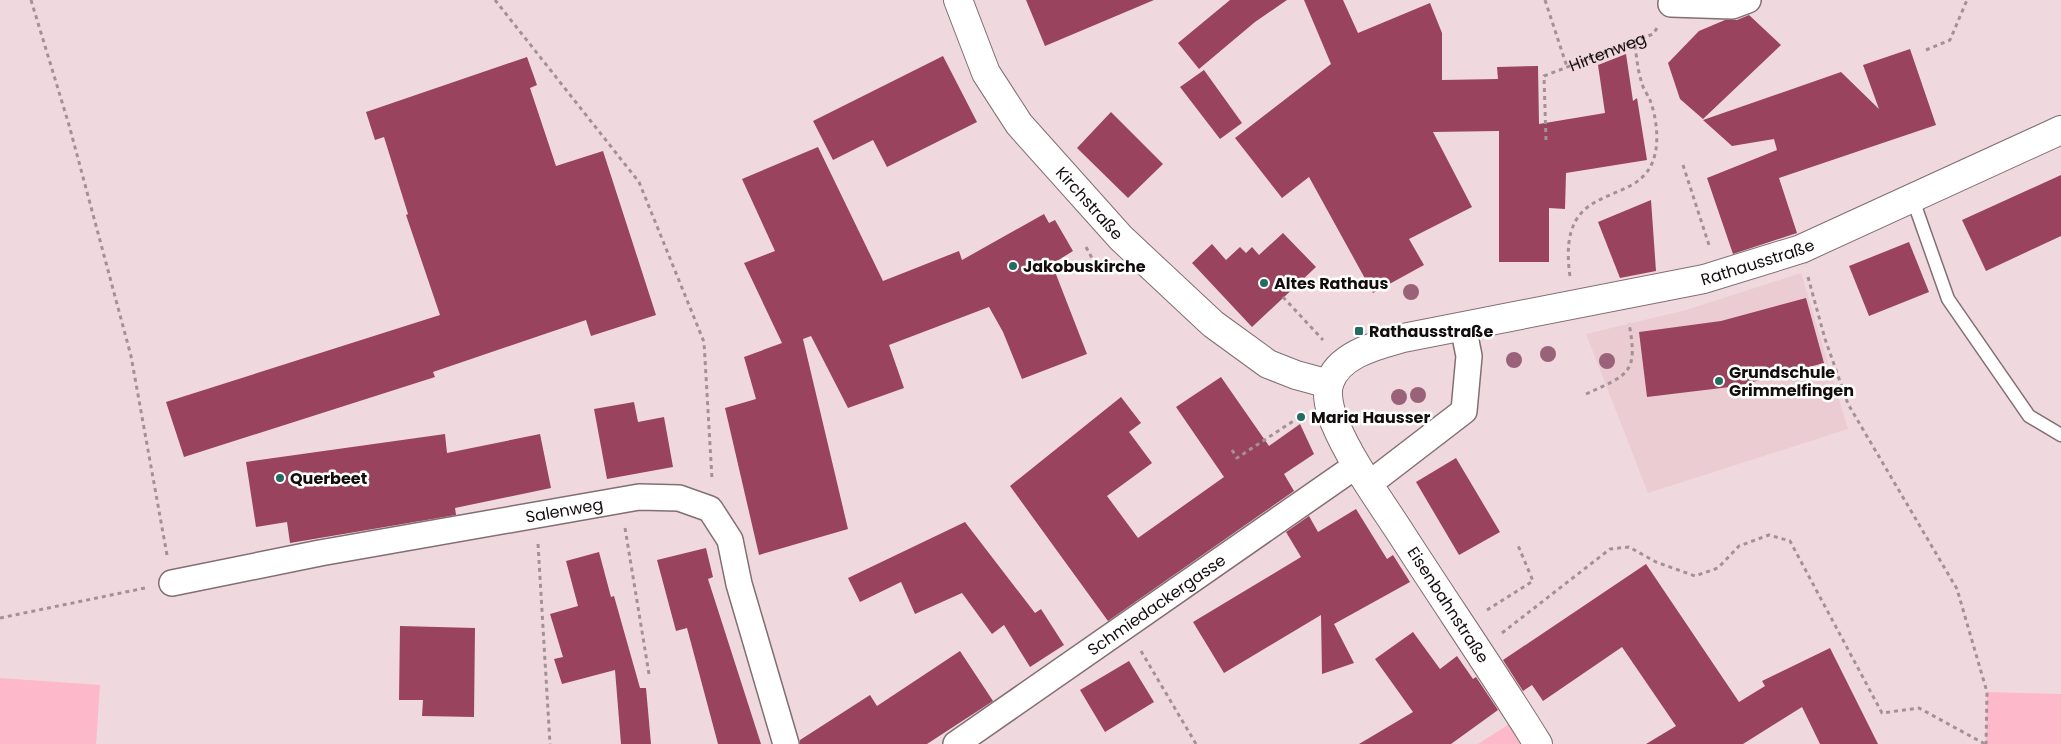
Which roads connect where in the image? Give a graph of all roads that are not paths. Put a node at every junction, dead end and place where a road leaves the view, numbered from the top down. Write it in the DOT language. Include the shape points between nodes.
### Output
graph roads {
  1 [pos="958,0"];
  2 [pos="1748,0"];
  3 [pos="1671,4"];
  4 [pos="2061,130"];
  5 [pos="1912,197"];
  6 [pos="1462,326"];
  7 [pos="1329,393"];
  8 [pos="2061,435"];
  9 [pos="1363,475"];
  10 [pos="172,583"];
  11 [pos="786,744"];
  12 [pos="956,744"];
  13 [pos="1538,744"];
  1 -- 7 [label="street, Kirchstraße" via="986,73 1019,124 1121,238 1212,324 1268,364"];
  2 -- 3 [label="street" via="1732,6"];
  4 -- 5 [label="street, Rathausstraße"];
  5 -- 6 [label="street, Rathausstraße" via="1801,249 1719,275"];
  5 -- 8 [label="lane" via="1948,300 2029,416"];
  6 -- 7 [label="street, Rathausstraße" via="1375,346 1345,362"];
  6 -- 9 [label="street, Schmiedackergasse" via="1469,356 1464,411"];
  7 -- 9 [label="street" via="1334,421"];
  9 -- 12 [label="street, Schmiedackergasse" via="1126,627"];
  9 -- 13 [label="street, Eisenbahnstraße"];
  10 -- 11 [label="street, Salenweg" via="320,553 639,497 679,498 710,509 730,540 739,584"];
}
